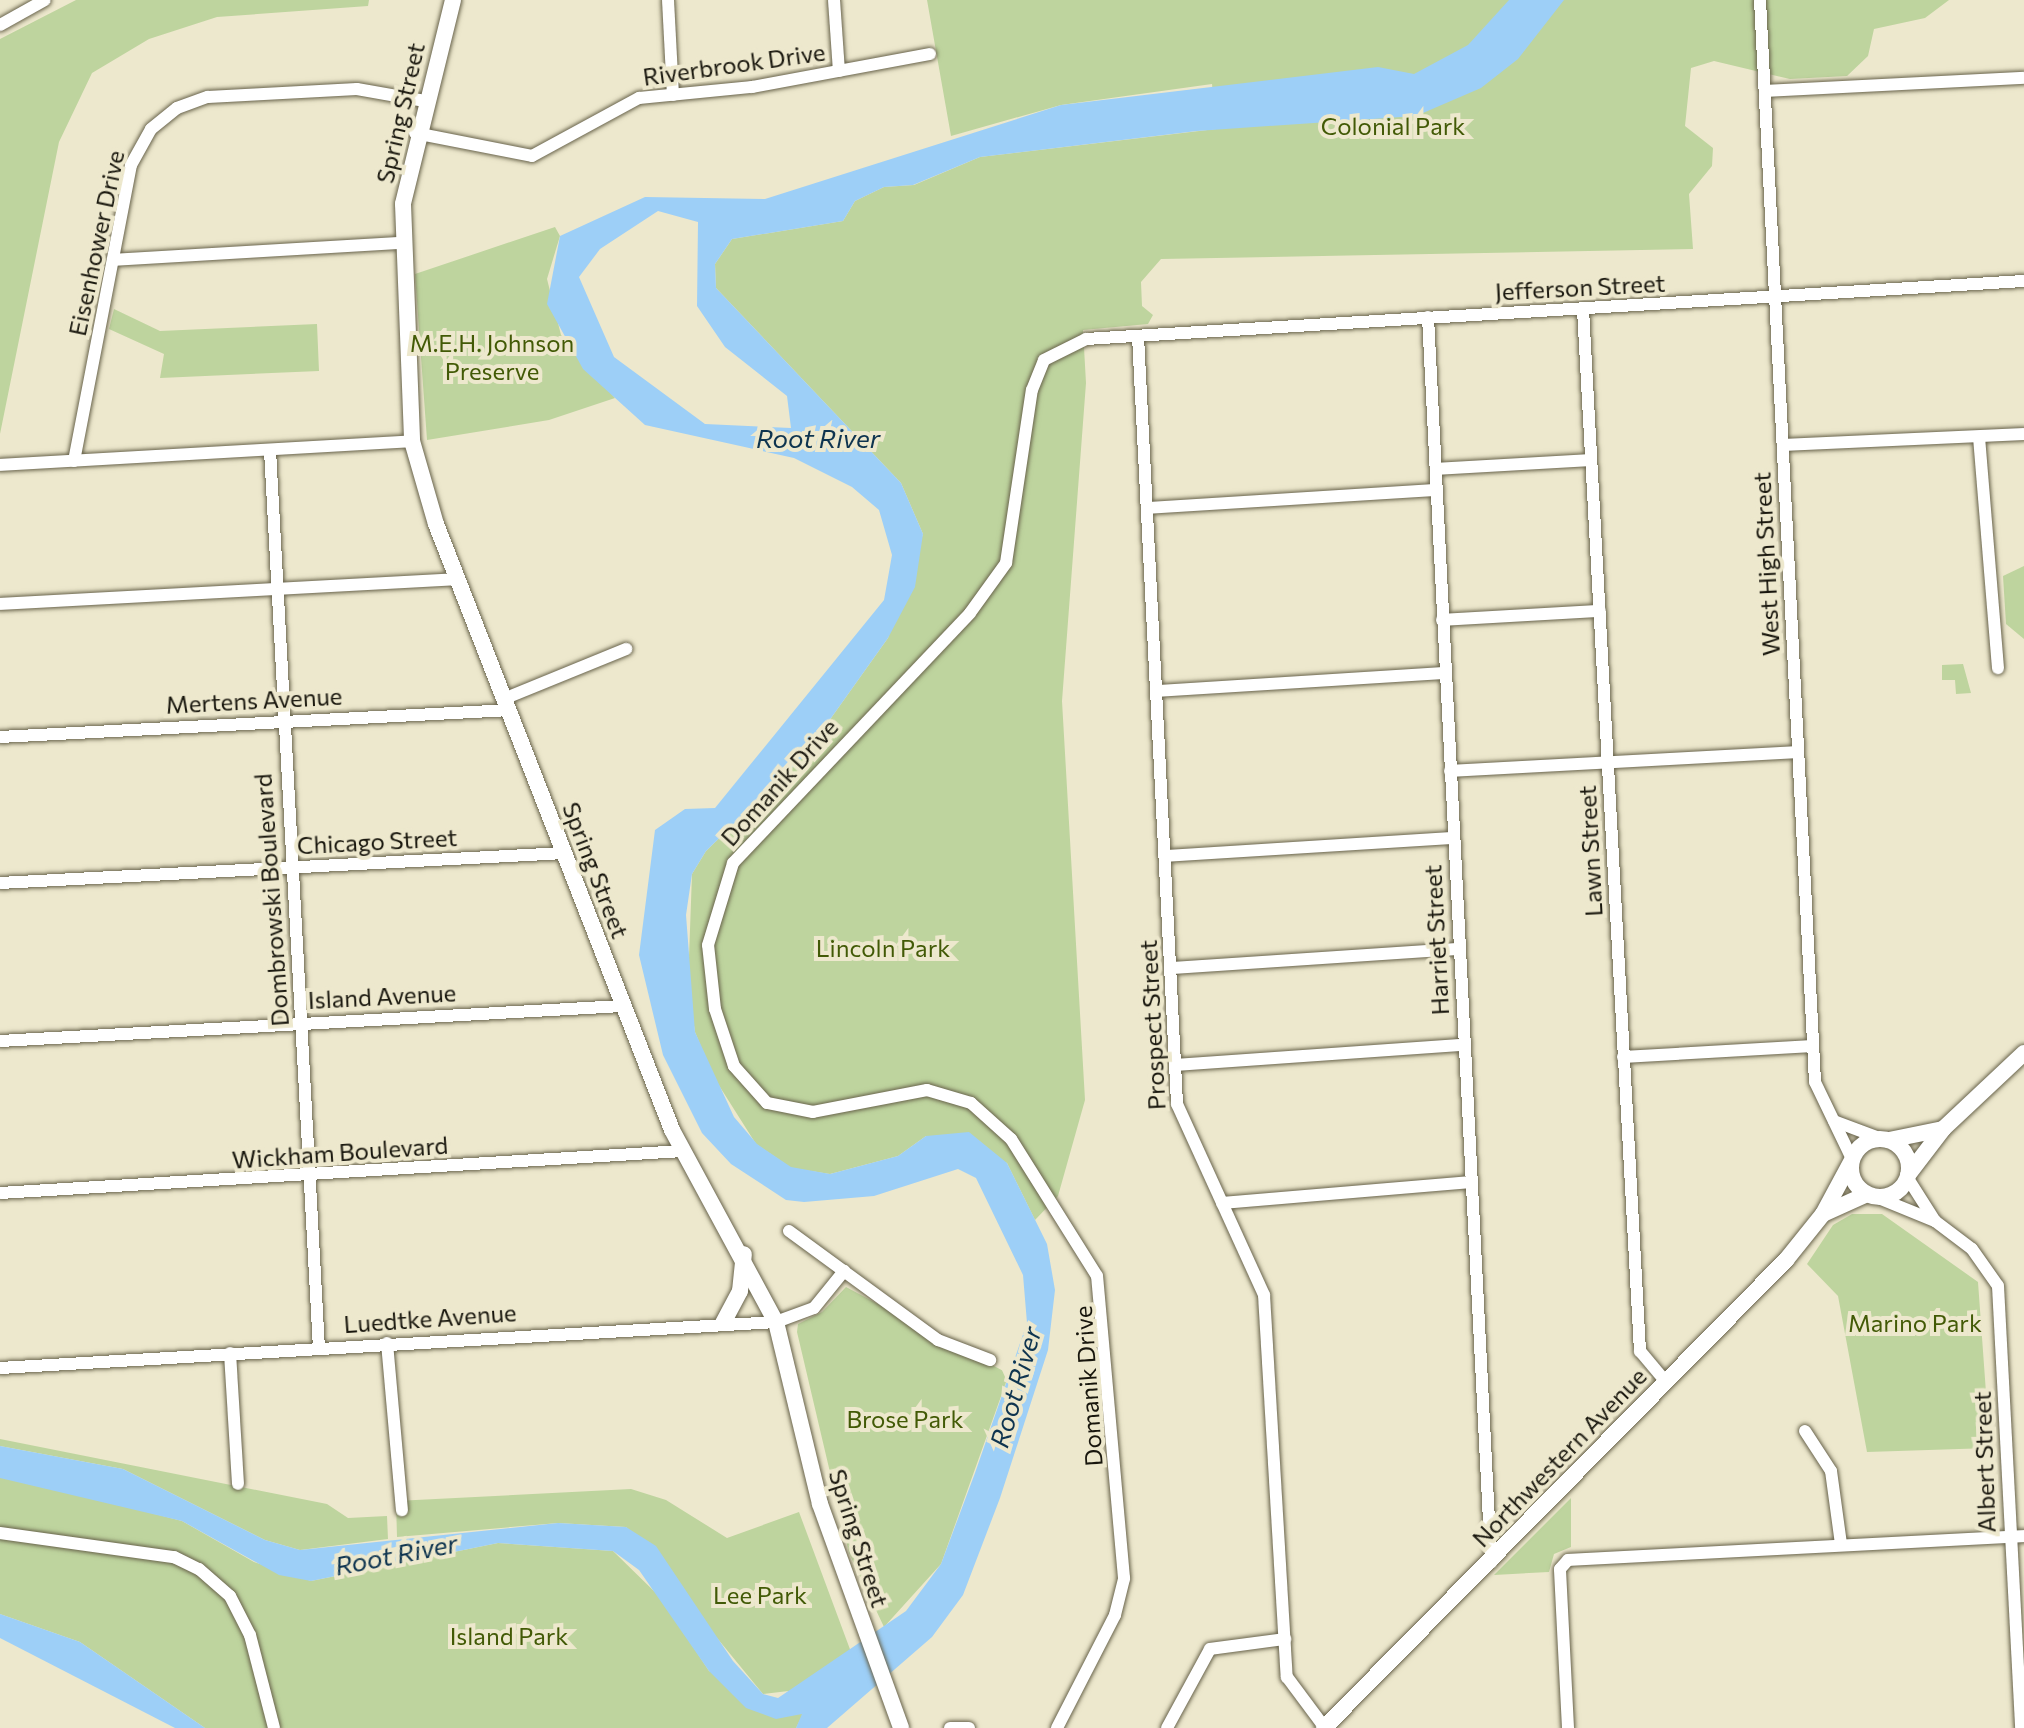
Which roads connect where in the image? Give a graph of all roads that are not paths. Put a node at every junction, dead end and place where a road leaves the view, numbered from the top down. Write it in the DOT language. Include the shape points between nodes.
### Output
graph roads {
  1 [pos="453,0"];
  2 [pos="668,0"];
  3 [pos="834,0"];
  4 [pos="1760,0"];
  5 [pos="42,2"];
  6 [pos="0,25"];
  7 [pos="930,54"];
  8 [pos="839,71"];
  9 [pos="2024,78"];
  10 [pos="1765,91"];
  11 [pos="673,95"];
  12 [pos="425,101"];
  13 [pos="415,133"];
  14 [pos="400,243"];
  15 [pos="113,260"];
  16 [pos="2024,281"];
  17 [pos="1775,297"];
  18 [pos="1583,309"];
  19 [pos="1428,317"];
  20 [pos="1138,336"];
  21 [pos="2024,434"];
  22 [pos="1979,437"];
  23 [pos="412,441"];
  24 [pos="1783,445"];
  25 [pos="270,450"];
  26 [pos="1590,460"];
  27 [pos="74,461"];
  28 [pos="0,465"];
  29 [pos="1436,469"];
  30 [pos="1436,490"];
  31 [pos="1147,508"];
  32 [pos="458,579"];
  33 [pos="277,589"];
  34 [pos="0,604"];
  35 [pos="1600,611"];
  36 [pos="1442,620"];
  37 [pos="626,649"];
  38 [pos="1998,668"];
  39 [pos="1445,673"];
  40 [pos="1157,691"];
  41 [pos="508,704"];
  42 [pos="282,720"];
  43 [pos="0,737"];
  44 [pos="1797,752"];
  45 [pos="1607,762"];
  46 [pos="1450,771"];
  47 [pos="1453,838"];
  48 [pos="564,853"];
  49 [pos="1165,856"];
  50 [pos="291,867"];
  51 [pos="0,883"];
  52 [pos="1458,949"];
  53 [pos="1171,968"];
  54 [pos="622,1006"];
  55 [pos="301,1022"];
  56 [pos="0,1041"];
  57 [pos="1463,1045"];
  58 [pos="1813,1046"];
  59 [pos="2024,1053"];
  60 [pos="1623,1057"];
  61 [pos="1175,1065"];
  62 [pos="1834,1121"];
  63 [pos="1943,1129"];
  64 [pos="1884,1139"];
  65 [pos="683,1151"];
  66 [pos="1852,1160"];
  67 [pos="309,1176"];
  68 [pos="1908,1176"];
  69 [pos="1471,1182"];
  70 [pos="0,1193"];
  71 [pos="1872,1196"];
  72 [pos="1222,1203"];
  73 [pos="1823,1214"];
  74 [pos="1935,1221"];
  75 [pos="789,1231"];
  76 [pos="744,1254"];
  77 [pos="844,1271"];
  78 [pos="776,1322"];
  79 [pos="723,1323"];
  80 [pos="387,1343"];
  81 [pos="319,1348"];
  82 [pos="230,1353"];
  83 [pos="990,1360"];
  84 [pos="0,1368"];
  85 [pos="1666,1382"];
  86 [pos="1805,1431"];
  87 [pos="238,1484"];
  88 [pos="402,1510"];
  89 [pos="0,1533"];
  90 [pos="2010,1536"];
  91 [pos="2024,1536"];
  92 [pos="1841,1544"];
  93 [pos="1491,1562"];
  94 [pos="1285,1639"];
  95 [pos="274,1728"];
  96 [pos="901,1728"];
  97 [pos="950,1728"];
  98 [pos="969,1728"];
  99 [pos="1057,1728"];
  100 [pos="1167,1728"];
  101 [pos="1325,1728"];
  102 [pos="1568,1728"];
  103 [pos="2021,1728"];
  1 -- 12 [label="main road, Spring Street"];
  2 -- 11 [label="street"];
  3 -- 8 [label="street"];
  4 -- 10 [label="street, West High Street"];
  5 -- 6 [label="street"];
  7 -- 8 [label="street, Riverbrook Drive"];
  8 -- 11 [label="street, Riverbrook Drive"];
  9 -- 10 [label="street"];
  10 -- 17 [label="street, West High Street"];
  11 -- 13 [label="street, Riverbrook Drive" via="639,98 527,156"];
  12 -- 13 [label="main road, Spring Street"];
  12 -- 15 [label="street, Eisenhower Drive" via="339,89 208,97 177,108 137,149"];
  13 -- 14 [label="main road, Spring Street"];
  14 -- 15 [label="street"];
  14 -- 23 [label="main road, Spring Street"];
  15 -- 27 [label="street, Eisenhower Drive"];
  16 -- 17 [label="street, Jefferson Street"];
  17 -- 18 [label="street, Jefferson Street"];
  17 -- 24 [label="street, West High Street"];
  18 -- 19 [label="street, Jefferson Street"];
  18 -- 26 [label="street, Lawn Street"];
  19 -- 20 [label="street, Jefferson Street"];
  19 -- 29 [label="street, Harriet Street"];
  20 -- 31 [label="street, Prospect Street"];
  20 -- 99 [label="street, Domanik Drive" via="1073,342 1044,360 1032,390 1006,563 970,613 733,863 708,945 715,1009 734,1066 767,1103 813,1112 927,1090 971,1103 1011,1139 1097,1276 1124,1578 1115,1615"];
  21 -- 22 [label="street"];
  22 -- 24 [label="street"];
  22 -- 38 [label="street"];
  23 -- 25 [label="street"];
  23 -- 32 [label="main road, Spring Street"];
  24 -- 44 [label="street, West High Street"];
  25 -- 27 [label="street"];
  25 -- 33 [label="street, Dombrowski Boulevard"];
  26 -- 29 [label="street"];
  26 -- 35 [label="street, Lawn Street"];
  27 -- 28 [label="street"];
  29 -- 30 [label="street, Harriet Street"];
  30 -- 31 [label="street"];
  30 -- 36 [label="street, Harriet Street"];
  31 -- 40 [label="street, Prospect Street"];
  32 -- 33 [label="street"];
  32 -- 41 [label="main road, Spring Street"];
  33 -- 34 [label="street"];
  33 -- 42 [label="street, Dombrowski Boulevard"];
  35 -- 36 [label="street"];
  35 -- 45 [label="street, Lawn Street"];
  36 -- 39 [label="street, Harriet Street"];
  37 -- 41 [label="street, Mertens Avenue"];
  39 -- 40 [label="street"];
  39 -- 46 [label="street, Harriet Street"];
  40 -- 49 [label="street, Prospect Street"];
  41 -- 42 [label="street, Mertens Avenue"];
  41 -- 48 [label="main road, Spring Street"];
  42 -- 43 [label="street, Mertens Avenue"];
  42 -- 50 [label="street, Dombrowski Boulevard"];
  44 -- 45 [label="street"];
  44 -- 58 [label="street, West High Street"];
  45 -- 46 [label="street"];
  45 -- 60 [label="street, Lawn Street"];
  46 -- 47 [label="street, Harriet Street"];
  47 -- 49 [label="street"];
  47 -- 52 [label="street, Harriet Street"];
  48 -- 50 [label="street, Chicago Street"];
  48 -- 54 [label="main road, Spring Street"];
  49 -- 53 [label="street, Prospect Street"];
  50 -- 51 [label="street, Chicago Street"];
  50 -- 55 [label="street, Dombrowski Boulevard"];
  52 -- 53 [label="street"];
  52 -- 57 [label="street, Harriet Street"];
  53 -- 61 [label="street, Prospect Street"];
  54 -- 55 [label="street, Island Avenue"];
  54 -- 65 [label="main road, Spring Street"];
  55 -- 56 [label="street, Island Avenue"];
  55 -- 67 [label="street, Dombrowski Boulevard"];
  57 -- 61 [label="street"];
  57 -- 69 [label="street, Harriet Street"];
  58 -- 60 [label="street"];
  58 -- 62 [label="street, West High Street" via="1821,1104"];
  59 -- 63 [label="main road"];
  60 -- 85 [label="street, Lawn Street" via="1640,1351"];
  61 -- 72 [label="street, Prospect Street" via="1181,1127"];
  62 -- 64 [label="street"];
  62 -- 66 [label="street, West High Street"];
  63 -- 64 [label="main road"];
  63 -- 68 [label="main road"];
  64 -- 66 [label="main road" via="1861,1145"];
  64 -- 68 [label="main road" via="1904,1152"];
  65 -- 67 [label="street, Wickham Boulevard"];
  65 -- 76 [label="main road, Spring Street"];
  66 -- 71 [label="main road" via="1854,1181"];
  66 -- 73 [label="main road, Northwestern Avenue"];
  67 -- 70 [label="street, Wickham Boulevard"];
  67 -- 81 [label="street, Dombrowski Boulevard"];
  68 -- 71 [label="main road" via="1895,1193"];
  68 -- 74 [label="street, Albert Street"];
  69 -- 72 [label="street"];
  69 -- 93 [label="street, Harriet Street"];
  71 -- 73 [label="main road, Northwestern Avenue"];
  71 -- 74 [label="street, Albert Street"];
  72 -- 94 [label="street, Prospect Street" via="1264,1295"];
  73 -- 85 [label="main road, Northwestern Avenue"];
  74 -- 90 [label="street, Albert Street" via="1972,1249 1998,1286"];
  75 -- 77 [label="street"];
  76 -- 78 [label="main road, Spring Street"];
  76 -- 79 [label="main road" via="740,1291"];
  77 -- 78 [label="street, Luedtke Avenue" via="814,1308"];
  77 -- 83 [label="street" via="938,1340"];
  78 -- 79 [label="street, Luedtke Avenue"];
  78 -- 96 [label="main road, Spring Street" via="820,1504"];
  79 -- 80 [label="street, Luedtke Avenue"];
  80 -- 81 [label="street, Luedtke Avenue"];
  80 -- 88 [label="street"];
  81 -- 82 [label="street, Luedtke Avenue"];
  82 -- 84 [label="street, Luedtke Avenue"];
  82 -- 87 [label="street"];
  85 -- 93 [label="main road, Northwestern Avenue"];
  86 -- 92 [label="street" via="1831,1471"];
  89 -- 95 [label="street" via="174,1557 199,1569 230,1596 250,1635"];
  90 -- 91 [label="street"];
  90 -- 92 [label="street"];
  90 -- 103 [label="street, Albert Street"];
  92 -- 102 [label="street" via="1564,1563"];
  93 -- 101 [label="main road, Northwestern Avenue"];
  94 -- 100 [label="street" via="1210,1649"];
  94 -- 101 [label="street, Prospect Street" via="1289,1684"];
  97 -- 98 [label="street"];
}
